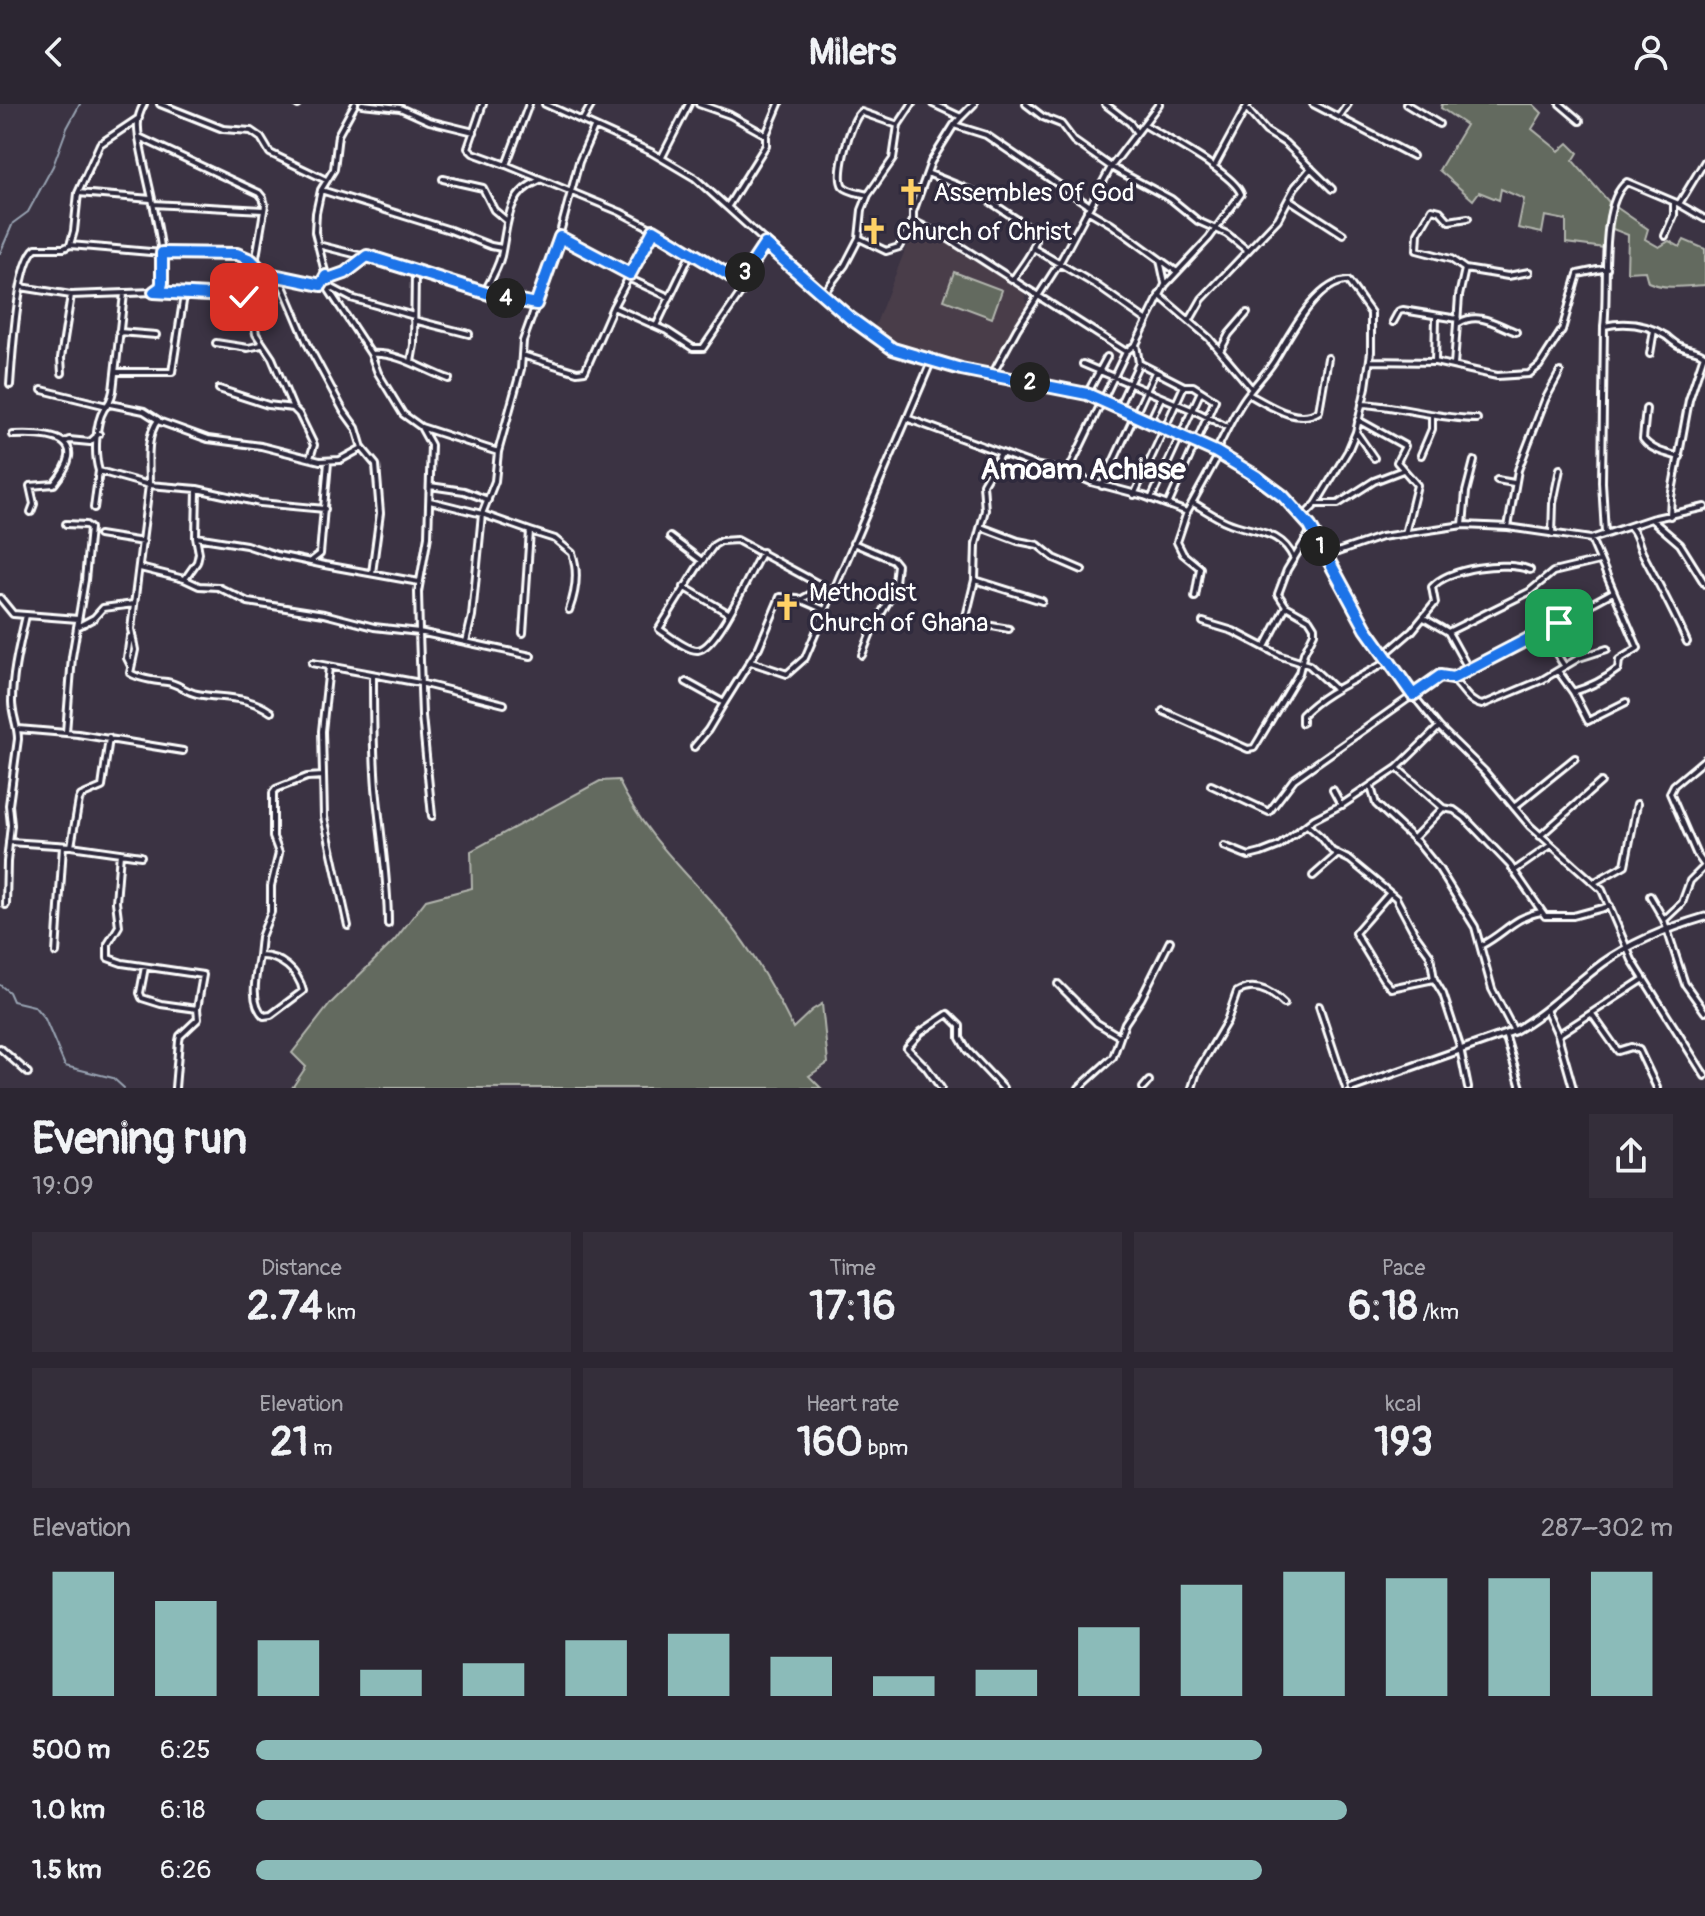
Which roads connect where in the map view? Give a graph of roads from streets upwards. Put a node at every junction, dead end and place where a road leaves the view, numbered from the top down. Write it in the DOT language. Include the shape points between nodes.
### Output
graph roads {
  1 [pos="144,104"];
  2 [pos="160,104"];
  3 [pos="355,104"];
  4 [pos="362,104"];
  5 [pos="483,104"];
  6 [pos="529,104"];
  7 [pos="545,104"];
  8 [pos="592,104"];
  9 [pos="689,104"];
  10 [pos="699,104"];
  11 [pos="779,104"];
  12 [pos="912,104"];
  13 [pos="933,104"];
  14 [pos="974,104"];
  15 [pos="1026,104"];
  16 [pos="1105,104"];
  17 [pos="1159,104"];
  18 [pos="1313,104"];
  19 [pos="1348,104"];
  20 [pos="1406,104"];
  21 [pos="1560,104"];
  22 [pos="1247,106"];
  23 [pos="961,117"];
  24 [pos="1339,117"];
  25 [pos="139,118"];
  26 [pos="582,121"];
  27 [pos="1580,121"];
  28 [pos="1439,124"];
  29 [pos="898,125"];
  30 [pos="954,125"];
  31 [pos="1145,125"];
  32 [pos="594,127"];
  33 [pos="474,132"];
  34 [pos="1137,133"];
  35 [pos="766,135"];
  36 [pos="139,137"];
  37 [pos="1413,156"];
  38 [pos="662,157"];
  39 [pos="1705,161"];
  40 [pos="506,165"];
  41 [pos="1111,167"];
  42 [pos="1214,167"];
  43 [pos="1311,168"];
  44 [pos="927,173"];
  45 [pos="526,174"];
  46 [pos="443,179"];
  47 [pos="326,180"];
  48 [pos="541,180"];
  49 [pos="527,185"];
  50 [pos="1332,189"];
  51 [pos="321,190"];
  52 [pos="572,191"];
  53 [pos="78,193"];
  54 [pos="868,195"];
  55 [pos="1290,200"];
  56 [pos="153,201"];
  57 [pos="1677,203"];
  58 [pos="728,206"];
  59 [pos="1088,208"];
  60 [pos="264,210"];
  61 [pos="1468,218"];
  62 [pos="1705,219"];
  63 [pos="506,220"];
  64 [pos="913,221"];
  65 [pos="1214,229"];
  66 [pos="654,230"];
  67 [pos="1343,234"];
  68 [pos="1665,236"];
  69 [pos="560,237"];
  70 [pos="859,238"];
  71 [pos="765,244"];
  72 [pos="70,245"];
  73 [pos="318,245"];
  74 [pos="502,248"];
  75 [pos="1033,248"];
  76 [pos="1247,250"];
  77 [pos="692,251"];
  78 [pos="162,253"];
  79 [pos="367,256"];
  80 [pos="1159,258"];
  81 [pos="1060,262"];
  82 [pos="255,265"];
  83 [pos="1607,268"];
  84 [pos="1465,269"];
  85 [pos="1177,272"];
  86 [pos="1529,272"];
  87 [pos="415,273"];
  88 [pos="629,276"];
  89 [pos="327,278"];
  90 [pos="1014,278"];
  91 [pos="284,279"];
  92 [pos="740,282"];
  93 [pos="1165,285"];
  94 [pos="21,287"];
  95 [pos="327,287"];
  96 [pos="485,291"];
  97 [pos="154,292"];
  98 [pos="824,293"];
  99 [pos="124,294"];
  100 [pos="71,295"];
  101 [pos="184,295"];
  102 [pos="1039,295"];
  103 [pos="1159,295"];
  104 [pos="669,297"];
  105 [pos="536,304"];
  106 [pos="613,307"];
  107 [pos="1247,313"];
  108 [pos="1436,317"];
  109 [pos="414,318"];
  110 [pos="1146,320"];
  111 [pos="1190,320"];
  112 [pos="1393,322"];
  113 [pos="1458,322"];
  114 [pos="656,326"];
  115 [pos="1604,326"];
  116 [pos="1654,330"];
  117 [pos="119,332"];
  118 [pos="1516,332"];
  119 [pos="469,334"];
  120 [pos="156,335"];
  121 [pos="216,343"];
  122 [pos="1136,344"];
  123 [pos="261,345"];
  124 [pos="1220,351"];
  125 [pos="1126,352"];
  126 [pos="371,354"];
  127 [pos="1650,354"];
  128 [pos="522,355"];
  129 [pos="1704,356"];
  130 [pos="1107,357"];
  131 [pos="1328,358"];
  132 [pos="1370,361"];
  133 [pos="411,362"];
  134 [pos="931,362"];
  135 [pos="1435,362"];
  136 [pos="1139,363"];
  137 [pos="1083,364"];
  138 [pos="1454,365"];
  139 [pos="116,372"];
  140 [pos="1099,372"];
  141 [pos="1155,372"];
  142 [pos="1560,372"];
  143 [pos="62,373"];
  144 [pos="992,375"];
  145 [pos="449,379"];
  146 [pos="1115,379"];
  147 [pos="10,385"];
  148 [pos="1128,385"];
  149 [pos="1184,386"];
  150 [pos="219,389"];
  151 [pos="42,390"];
  152 [pos="1201,391"];
  153 [pos="1146,392"];
  154 [pos="1250,392"];
  155 [pos="1087,394"];
  156 [pos="1161,398"];
  157 [pos="1104,402"];
  158 [pos="1177,404"];
  159 [pos="1362,404"];
  160 [pos="108,405"];
  161 [pos="293,408"];
  162 [pos="1118,408"];
  163 [pos="1646,409"];
  164 [pos="1192,411"];
  165 [pos="1135,415"];
  166 [pos="1432,416"];
  167 [pos="1207,417"];
  168 [pos="909,419"];
  169 [pos="1477,419"];
  170 [pos="158,420"];
  171 [pos="1358,420"];
  172 [pos="1150,421"];
  173 [pos="421,427"];
  174 [pos="1166,428"];
  175 [pos="1228,428"];
  176 [pos="1356,432"];
  177 [pos="99,434"];
  178 [pos="13,435"];
  179 [pos="1181,435"];
  180 [pos="65,442"];
  181 [pos="1195,443"];
  182 [pos="362,448"];
  183 [pos="498,452"];
  184 [pos="1001,452"];
  185 [pos="1218,453"];
  186 [pos="1421,455"];
  187 [pos="1680,457"];
  188 [pos="310,458"];
  189 [pos="1374,458"];
  190 [pos="1474,461"];
  191 [pos="328,462"];
  192 [pos="1560,469"];
  193 [pos="1403,470"];
  194 [pos="99,471"];
  195 [pos="1068,472"];
  196 [pos="1497,480"];
  197 [pos="1515,483"];
  198 [pos="149,485"];
  199 [pos="430,486"];
  200 [pos="1102,486"];
  201 [pos="197,489"];
  202 [pos="493,489"];
  203 [pos="479,495"];
  204 [pos="1134,495"];
  205 [pos="1151,499"];
  206 [pos="488,500"];
  207 [pos="430,501"];
  208 [pos="1193,503"];
  209 [pos="1316,504"];
  210 [pos="1168,505"];
  211 [pos="1705,507"];
  212 [pos="94,508"];
  213 [pos="325,509"];
  214 [pos="31,512"];
  215 [pos="1187,512"];
  216 [pos="482,514"];
  217 [pos="1670,516"];
  218 [pos="1303,517"];
  219 [pos="1651,519"];
  220 [pos="66,524"];
  221 [pos="1463,525"];
  222 [pos="981,527"];
  223 [pos="1508,527"];
  224 [pos="1631,528"];
  225 [pos="1312,529"];
  226 [pos="530,531"];
  227 [pos="1405,534"];
  228 [pos="1552,534"];
  229 [pos="1605,534"];
  230 [pos="99,535"];
  231 [pos="196,537"];
  232 [pos="670,537"];
  233 [pos="1591,539"];
  234 [pos="143,542"];
  235 [pos="853,543"];
  236 [pos="762,552"];
  237 [pos="320,554"];
  238 [pos="1326,556"];
  239 [pos="1294,559"];
  240 [pos="311,561"];
  241 [pos="702,561"];
  242 [pos="1599,561"];
  243 [pos="325,565"];
  244 [pos="140,568"];
  245 [pos="1082,570"];
  246 [pos="1530,570"];
  247 [pos="372,573"];
  248 [pos="184,579"];
  249 [pos="975,580"];
  250 [pos="419,582"];
  251 [pos="1705,584"];
  252 [pos="684,587"];
  253 [pos="824,587"];
  254 [pos="834,590"];
  255 [pos="1613,592"];
  256 [pos="1195,597"];
  257 [pos="0,598"];
  258 [pos="802,599"];
  259 [pos="1042,601"];
  260 [pos="134,604"];
  261 [pos="1286,606"];
  262 [pos="569,610"];
  263 [pos="825,610"];
  264 [pos="728,613"];
  265 [pos="26,615"];
  266 [pos="1424,618"];
  267 [pos="78,619"];
  268 [pos="1203,622"];
  269 [pos="77,627"];
  270 [pos="1009,629"];
  271 [pos="419,632"];
  272 [pos="1448,632"];
  273 [pos="1543,632"];
  274 [pos="523,633"];
  275 [pos="466,642"];
  276 [pos="1687,642"];
  277 [pos="1264,647"];
  278 [pos="1607,649"];
  279 [pos="862,655"];
  280 [pos="1384,655"];
  281 [pos="531,656"];
  282 [pos="1388,661"];
  283 [pos="751,662"];
  284 [pos="312,663"];
  285 [pos="1303,663"];
  286 [pos="329,667"];
  287 [pos="1565,667"];
  288 [pos="1469,670"];
  289 [pos="1558,671"];
  290 [pos="373,675"];
  291 [pos="1453,678"];
  292 [pos="686,682"];
  293 [pos="420,683"];
  294 [pos="1335,689"];
  295 [pos="1573,692"];
  296 [pos="1413,695"];
  297 [pos="1626,702"];
  298 [pos="724,703"];
  299 [pos="504,704"];
  300 [pos="1163,711"];
  301 [pos="271,712"];
  302 [pos="1302,723"];
  303 [pos="1439,727"];
  304 [pos="18,729"];
  305 [pos="66,732"];
  306 [pos="109,738"];
  307 [pos="694,747"];
  308 [pos="183,751"];
  309 [pos="1575,758"];
  310 [pos="1705,759"];
  311 [pos="1397,768"];
  312 [pos="323,776"];
  313 [pos="1601,782"];
  314 [pos="1211,785"];
  315 [pos="1371,787"];
  316 [pos="1333,790"];
  317 [pos="1637,804"];
  318 [pos="1341,805"];
  319 [pos="1514,807"];
  320 [pos="1443,808"];
  321 [pos="432,816"];
  322 [pos="1307,825"];
  323 [pos="1540,836"];
  324 [pos="1413,839"];
  325 [pos="9,842"];
  326 [pos="1551,845"];
  327 [pos="63,846"];
  328 [pos="71,846"];
  329 [pos="1224,846"];
  330 [pos="120,853"];
  331 [pos="1339,853"];
  332 [pos="141,856"];
  333 [pos="1704,868"];
  334 [pos="1514,871"];
  335 [pos="1313,876"];
  336 [pos="1595,882"];
  337 [pos="1389,894"];
  338 [pos="1650,896"];
  339 [pos="6,905"];
  340 [pos="1610,906"];
  341 [pos="1541,912"];
  342 [pos="1705,917"];
  343 [pos="1664,920"];
  344 [pos="388,924"];
  345 [pos="348,926"];
  346 [pos="1668,929"];
  347 [pos="1170,941"];
  348 [pos="1482,945"];
  349 [pos="1626,949"];
  350 [pos="56,953"];
  351 [pos="259,956"];
  352 [pos="145,967"];
  353 [pos="1434,979"];
  354 [pos="1644,979"];
  355 [pos="1058,984"];
  356 [pos="1284,1004"];
  357 [pos="1319,1006"];
  358 [pos="197,1009"];
  359 [pos="1546,1009"];
  360 [pos="1705,1011"];
  361 [pos="1592,1014"];
  362 [pos="1514,1031"];
  363 [pos="1505,1034"];
  364 [pos="1558,1035"];
  365 [pos="1119,1036"];
  366 [pos="0,1048"];
  367 [pos="1460,1051"];
  368 [pos="28,1073"];
  369 [pos="1705,1076"];
  370 [pos="1149,1081"];
  371 [pos="175,1088"];
  372 [pos="941,1088"];
  373 [pos="1003,1088"];
  374 [pos="1079,1088"];
  375 [pos="1143,1088"];
  376 [pos="1192,1088"];
  377 [pos="1352,1088"];
  378 [pos="1468,1088"];
  379 [pos="1521,1088"];
  380 [pos="1573,1088"];
  381 [pos="1657,1088"];
  1 -- 25 [label="street"];
  2 -- 47 [label="street" via="223,129 251,131 270,153"];
  3 -- 47 [label="street" via="339,131 334,169"];
  4 -- 33 [label="street" via="400,108"];
  5 -- 33 [label="street"];
  6 -- 40 [label="street"];
  7 -- 26 [label="street"];
  8 -- 26 [label="street"];
  9 -- 38 [label="street"];
  10 -- 35 [label="street"];
  11 -- 35 [label="street"];
  12 -- 29 [label="street"];
  13 -- 23 [label="street"];
  14 -- 23 [label="street"];
  15 -- 41 [label="street" via="1061,124 1074,141"];
  16 -- 34 [label="street"];
  17 -- 31 [label="street"];
  18 -- 24 [label="street"];
  19 -- 24 [label="street"];
  20 -- 28 [label="street"];
  21 -- 27 [label="street"];
  22 -- 42 [label="street"];
  22 -- 43 [label="street" via="1266,131"];
  23 -- 30 [label="street"];
  24 -- 37 [label="street"];
  25 -- 36 [label="street"];
  25 -- 53 [label="street" via="100,144"];
  26 -- 32 [label="street"];
  29 -- 54 [label="street" via="893,159"];
  29 -- 54 [label="street" via="861,112 852,124 842,181 848,189"];
  30 -- 44 [label="street"];
  30 -- 59 [label="street" via="986,135"];
  31 -- 34 [label="street"];
  31 -- 42 [label="street"];
  32 -- 38 [label="street"];
  32 -- 52 [label="street"];
  33 -- 40 [label="street" via="468,148"];
  34 -- 41 [label="street"];
  35 -- 58 [label="street" via="766,145"];
  36 -- 56 [label="street"];
  36 -- 60 [label="street" via="259,193"];
  38 -- 58 [label="street"];
  39 -- 57 [label="street" via="1683,202"];
  40 -- 45 [label="street"];
  41 -- 59 [label="street"];
  41 -- 65 [label="street"];
  42 -- 65 [label="street" via="1241,192"];
  43 -- 50 [label="street"];
  43 -- 55 [label="street"];
  44 -- 64 [label="street"];
  44 -- 75 [label="street" via="979,194 1014,216 1036,234"];
  45 -- 48 [label="street"];
  45 -- 49 [label="street"];
  46 -- 63 [label="street" via="483,188"];
  47 -- 51 [label="street"];
  48 -- 49 [label="street"];
  48 -- 52 [label="street"];
  49 -- 63 [label="street"];
  51 -- 73 [label="street" via="315,222"];
  51 -- 74 [label="street"];
  52 -- 66 [label="street"];
  52 -- 69 [label="street"];
  53 -- 56 [label="street"];
  53 -- 72 [label="street"];
  54 -- 70 [label="street"];
  55 -- 67 [label="street"];
  55 -- 76 [label="street"];
  56 -- 60 [label="street"];
  56 -- 78 [label="street"];
  57 -- 62 [label="street"];
  57 -- 68 [label="street"];
  57 -- 83 [label="street" via="1624,184 1607,230"];
  58 -- 71 [label="street"];
  59 -- 80 [label="street"];
  59 -- 81 [label="street"];
  60 -- 82 [label="street"];
  61 -- 84 [label="street" via="1449,221 1432,209 1416,246 1421,253 1451,259"];
  63 -- 74 [label="street"];
  64 -- 70 [label="street" via="894,250"];
  64 -- 90 [label="street"];
  65 -- 76 [label="street"];
  65 -- 85 [label="street"];
  66 -- 77 [label="street"];
  66 -- 88 [label="street"];
  69 -- 88 [label="street"];
  69 -- 105 [label="street"];
  70 -- 98 [label="street"];
  71 -- 92 [label="street"];
  71 -- 98 [label="street"];
  72 -- 78 [label="street"];
  72 -- 94 [label="street" via="30,251"];
  73 -- 79 [label="street"];
  73 -- 89 [label="street"];
  74 -- 96 [label="street"];
  75 -- 81 [label="street"];
  75 -- 90 [label="street"];
  76 -- 111 [label="street"];
  77 -- 92 [label="street"];
  77 -- 104 [label="street"];
  78 -- 82 [label="street" via="237,254"];
  78 -- 97 [label="street" via="162,283"];
  79 -- 87 [label="street"];
  79 -- 89 [label="street" via="345,273"];
  80 -- 85 [label="street"];
  80 -- 93 [label="street"];
  81 -- 102 [label="street"];
  81 -- 110 [label="street"];
  82 -- 91 [label="street"];
  83 -- 115 [label="street"];
  83 -- 138 [label="street" via="1578,274 1562,330 1535,371 1497,376"];
  84 -- 86 [label="street" via="1508,276"];
  84 -- 113 [label="street"];
  85 -- 93 [label="street"];
  87 -- 96 [label="street"];
  87 -- 109 [label="street"];
  88 -- 104 [label="street"];
  88 -- 106 [label="street"];
  89 -- 95 [label="street"];
  89 -- 95 [label="street"];
  90 -- 102 [label="street"];
  91 -- 95 [label="street"];
  91 -- 182 [label="street" via="299,326"];
  92 -- 114 [label="street" via="742,291 703,348 693,348"];
  93 -- 103 [label="street"];
  94 -- 100 [label="street"];
  94 -- 147 [label="street"];
  95 -- 109 [label="street"];
  95 -- 126 [label="street"];
  96 -- 105 [label="street"];
  97 -- 99 [label="street"];
  97 -- 101 [label="street"];
  98 -- 134 [label="street" via="881,342"];
  99 -- 100 [label="street"];
  99 -- 117 [label="street"];
  100 -- 143 [label="street"];
  101 -- 123 [label="street" via="250,299"];
  101 -- 139 [label="street" via="172,372"];
  102 -- 125 [label="street"];
  102 -- 144 [label="street"];
  103 -- 110 [label="street"];
  103 -- 111 [label="street"];
  104 -- 114 [label="street"];
  105 -- 128 [label="street"];
  106 -- 114 [label="street"];
  106 -- 128 [label="street" via="585,371"];
  107 -- 124 [label="street"];
  108 -- 112 [label="street" via="1401,310"];
  108 -- 113 [label="street"];
  108 -- 135 [label="street"];
  109 -- 119 [label="street"];
  109 -- 133 [label="street"];
  110 -- 122 [label="street"];
  111 -- 124 [label="street"];
  113 -- 118 [label="street" via="1480,318"];
  113 -- 138 [label="street"];
  115 -- 116 [label="street" via="1625,323"];
  115 -- 229 [label="street"];
  116 -- 127 [label="street"];
  116 -- 129 [label="street"];
  117 -- 120 [label="street"];
  117 -- 139 [label="street"];
  121 -- 123 [label="street"];
  122 -- 125 [label="street"];
  122 -- 136 [label="street"];
  123 -- 161 [label="street"];
  124 -- 154 [label="street"];
  125 -- 146 [label="street"];
  126 -- 133 [label="street"];
  126 -- 173 [label="street" via="403,414"];
  128 -- 183 [label="street"];
  129 -- 187 [label="street" via="1689,400"];
  130 -- 140 [label="street"];
  131 -- 154 [label="street" via="1315,414 1295,416"];
  132 -- 135 [label="street"];
  132 -- 154 [label="street" via="1371,311 1345,280 1304,312"];
  132 -- 159 [label="street"];
  133 -- 145 [label="street"];
  134 -- 144 [label="street"];
  134 -- 168 [label="street"];
  135 -- 138 [label="street"];
  136 -- 141 [label="street"];
  136 -- 148 [label="street"];
  137 -- 140 [label="street"];
  139 -- 160 [label="street"];
  140 -- 146 [label="street"];
  140 -- 155 [label="street"];
  141 -- 149 [label="street"];
  141 -- 153 [label="street"];
  142 -- 197 [label="street"];
  144 -- 155 [label="street"];
  146 -- 148 [label="street"];
  146 -- 157 [label="street"];
  148 -- 153 [label="street"];
  148 -- 162 [label="street"];
  149 -- 152 [label="street"];
  149 -- 158 [label="street"];
  150 -- 161 [label="street"];
  151 -- 160 [label="street"];
  152 -- 164 [label="street"];
  152 -- 167 [label="street" via="1215,400"];
  153 -- 156 [label="street"];
  153 -- 165 [label="street"];
  154 -- 175 [label="street"];
  155 -- 157 [label="street"];
  156 -- 158 [label="street"];
  156 -- 172 [label="street"];
  157 -- 162 [label="street"];
  157 -- 195 [label="street"];
  158 -- 164 [label="street"];
  158 -- 174 [label="street"];
  159 -- 166 [label="street"];
  159 -- 171 [label="street"];
  160 -- 170 [label="street" via="144,411"];
  160 -- 177 [label="street"];
  161 -- 188 [label="street" via="314,445"];
  162 -- 165 [label="street"];
  163 -- 187 [label="street" via="1643,439 1653,449"];
  164 -- 167 [label="street"];
  164 -- 179 [label="street"];
  165 -- 172 [label="street"];
  165 -- 200 [label="street"];
  166 -- 169 [label="street"];
  166 -- 186 [label="street"];
  167 -- 175 [label="street"];
  167 -- 181 [label="street"];
  168 -- 184 [label="street"];
  168 -- 235 [label="street"];
  170 -- 188 [label="street" via="208,439"];
  170 -- 198 [label="street" via="150,439"];
  171 -- 176 [label="street"];
  171 -- 193 [label="street" via="1405,446 1397,461"];
  172 -- 174 [label="street"];
  173 -- 183 [label="street"];
  173 -- 199 [label="street" via="431,445"];
  174 -- 179 [label="street"];
  174 -- 204 [label="street"];
  175 -- 185 [label="street"];
  176 -- 189 [label="street"];
  176 -- 209 [label="street"];
  177 -- 180 [label="street" via="90,442"];
  177 -- 194 [label="street"];
  178 -- 180 [label="street"];
  179 -- 181 [label="street"];
  179 -- 205 [label="street"];
  180 -- 214 [label="street" via="68,466 51,485 30,486"];
  181 -- 185 [label="street"];
  181 -- 210 [label="street"];
  182 -- 191 [label="street"];
  182 -- 247 [label="street" via="375,462 379,479"];
  183 -- 202 [label="street"];
  184 -- 195 [label="street"];
  184 -- 222 [label="street" via="983,484"];
  185 -- 208 [label="street"];
  185 -- 218 [label="street" via="1283,496"];
  187 -- 217 [label="street"];
  188 -- 191 [label="street"];
  190 -- 221 [label="street"];
  191 -- 213 [label="street"];
  192 -- 228 [label="street"];
  193 -- 209 [label="street" via="1338,504"];
  193 -- 227 [label="street" via="1417,485"];
  194 -- 198 [label="street"];
  194 -- 212 [label="street"];
  195 -- 200 [label="street"];
  196 -- 197 [label="street"];
  197 -- 223 [label="street"];
  198 -- 201 [label="street"];
  198 -- 234 [label="street"];
  199 -- 203 [label="street"];
  199 -- 207 [label="street"];
  200 -- 204 [label="street"];
  201 -- 213 [label="street" via="260,503"];
  201 -- 231 [label="street"];
  202 -- 203 [label="street"];
  202 -- 206 [label="street"];
  203 -- 206 [label="street"];
  204 -- 205 [label="street"];
  205 -- 210 [label="street"];
  206 -- 216 [label="street"];
  207 -- 216 [label="street"];
  207 -- 250 [label="street"];
  208 -- 215 [label="street"];
  208 -- 239 [label="street" via="1230,524 1265,531"];
  209 -- 218 [label="street"];
  210 -- 215 [label="street"];
  211 -- 217 [label="street"];
  213 -- 237 [label="street"];
  215 -- 256 [label="street" via="1177,545 1200,568"];
  216 -- 226 [label="street"];
  216 -- 275 [label="street"];
  217 -- 219 [label="street"];
  218 -- 225 [label="street"];
  219 -- 224 [label="street"];
  219 -- 251 [label="street" via="1680,544"];
  220 -- 267 [label="street" via="90,528"];
  221 -- 223 [label="street"];
  221 -- 227 [label="street"];
  222 -- 245 [label="street" via="1038,545"];
  222 -- 249 [label="street"];
  223 -- 228 [label="street"];
  224 -- 229 [label="street"];
  224 -- 276 [label="street"];
  225 -- 238 [label="street"];
  225 -- 239 [label="street"];
  226 -- 262 [label="street" via="555,539 572,553 576,582"];
  226 -- 274 [label="street"];
  227 -- 238 [label="street"];
  228 -- 233 [label="street"];
  229 -- 233 [label="street"];
  230 -- 234 [label="street"];
  231 -- 240 [label="street"];
  231 -- 248 [label="street" via="197,562"];
  232 -- 241 [label="street"];
  233 -- 242 [label="street"];
  234 -- 244 [label="street"];
  235 -- 254 [label="street"];
  235 -- 279 [label="street" via="897,565 894,591"];
  236 -- 241 [label="street" via="727,539 714,545"];
  236 -- 253 [label="street"];
  236 -- 264 [label="street"];
  237 -- 240 [label="street"];
  237 -- 243 [label="street"];
  238 -- 280 [label="street"];
  239 -- 261 [label="street" via="1278,592"];
  240 -- 243 [label="street"];
  241 -- 252 [label="street"];
  242 -- 255 [label="street"];
  242 -- 272 [label="street" via="1553,572 1529,592"];
  243 -- 247 [label="street"];
  244 -- 248 [label="street"];
  244 -- 260 [label="street"];
  246 -- 266 [label="street" via="1505,566 1445,576 1432,587 1435,603"];
  247 -- 250 [label="street"];
  248 -- 271 [label="street" via="248,602"];
  249 -- 259 [label="street"];
  249 -- 270 [label="street" via="967,620"];
  250 -- 271 [label="street"];
  252 -- 264 [label="street"];
  252 -- 264 [label="street" via="659,627 690,649 705,647"];
  253 -- 254 [label="street"];
  253 -- 258 [label="street"];
  254 -- 263 [label="street"];
  255 -- 273 [label="street"];
  255 -- 295 [label="street" via="1638,648 1619,660 1618,669 1608,677"];
  257 -- 265 [label="street" via="13,614"];
  258 -- 263 [label="street"];
  258 -- 283 [label="street" via="778,600"];
  260 -- 269 [label="street" via="103,608"];
  260 -- 301 [label="street" via="132,676 170,682 201,695 244,699"];
  261 -- 277 [label="street"];
  261 -- 285 [label="street" via="1314,627"];
  263 -- 283 [label="street" via="805,658 790,673"];
  265 -- 267 [label="street"];
  265 -- 304 [label="street" via="12,690"];
  266 -- 272 [label="street"];
  266 -- 280 [label="street"];
  267 -- 269 [label="street"];
  268 -- 277 [label="street"];
  269 -- 305 [label="street"];
  271 -- 275 [label="street"];
  271 -- 293 [label="street"];
  272 -- 288 [label="street"];
  273 -- 287 [label="street"];
  273 -- 288 [label="street"];
  275 -- 281 [label="street"];
  277 -- 285 [label="street"];
  278 -- 287 [label="street"];
  280 -- 282 [label="street"];
  282 -- 294 [label="street"];
  282 -- 296 [label="street"];
  283 -- 298 [label="street"];
  284 -- 286 [label="street"];
  285 -- 294 [label="street"];
  285 -- 300 [label="street" via="1252,749"];
  286 -- 290 [label="street"];
  286 -- 312 [label="street"];
  287 -- 289 [label="street"];
  288 -- 291 [label="street"];
  289 -- 291 [label="street" via="1482,705"];
  289 -- 295 [label="street"];
  290 -- 293 [label="street"];
  290 -- 344 [label="street"];
  291 -- 296 [label="street" via="1440,676"];
  292 -- 298 [label="street"];
  293 -- 299 [label="street"];
  293 -- 321 [label="street"];
  294 -- 302 [label="street" via="1302,715"];
  295 -- 297 [label="street" via="1588,721"];
  296 -- 303 [label="street"];
  296 -- 314 [label="street" via="1294,779 1269,812"];
  298 -- 307 [label="street"];
  303 -- 311 [label="street"];
  303 -- 319 [label="street"];
  304 -- 305 [label="street"];
  304 -- 325 [label="street"];
  305 -- 306 [label="street"];
  306 -- 308 [label="street"];
  306 -- 328 [label="street" via="102,787 81,796"];
  309 -- 319 [label="street"];
  310 -- 333 [label="street" via="1670,793"];
  311 -- 315 [label="street"];
  311 -- 320 [label="street"];
  312 -- 345 [label="street" via="324,817"];
  312 -- 351 [label="street" via="307,777 273,793 273,837 279,853"];
  313 -- 323 [label="street"];
  315 -- 318 [label="street"];
  315 -- 324 [label="street" via="1376,804"];
  316 -- 318 [label="street"];
  317 -- 336 [label="street" via="1625,865"];
  318 -- 322 [label="street"];
  319 -- 323 [label="street"];
  320 -- 324 [label="street"];
  320 -- 334 [label="street" via="1465,818"];
  322 -- 329 [label="street" via="1254,856"];
  322 -- 331 [label="street"];
  323 -- 326 [label="street"];
  324 -- 348 [label="street" via="1445,877"];
  325 -- 327 [label="street"];
  325 -- 339 [label="street"];
  326 -- 334 [label="street"];
  326 -- 336 [label="street"];
  327 -- 328 [label="street"];
  327 -- 350 [label="street"];
  328 -- 330 [label="street"];
  330 -- 332 [label="street"];
  330 -- 352 [label="street" via="119,926 106,954 111,961"];
  331 -- 335 [label="street"];
  331 -- 337 [label="street"];
  333 -- 343 [label="street"];
  334 -- 341 [label="street"];
  336 -- 340 [label="street"];
  337 -- 353 [label="street" via="1427,949"];
  337 -- 353 [label="street" via="1355,933 1391,988"];
  338 -- 343 [label="street"];
  340 -- 341 [label="street" via="1573,916 1547,917"];
  340 -- 349 [label="street"];
  341 -- 348 [label="street" via="1514,921"];
  342 -- 346 [label="street"];
  343 -- 346 [label="street"];
  346 -- 349 [label="street"];
  346 -- 360 [label="street" via="1685,984"];
  347 -- 365 [label="street"];
  348 -- 362 [label="street" via="1492,989"];
  349 -- 354 [label="street"];
  349 -- 359 [label="street"];
  351 -- 351 [label="street" via="255,1000 264,1016 303,991 291,968"];
  352 -- 358 [label="street" via="142,998"];
  352 -- 358 [label="street" via="203,974"];
  353 -- 367 [label="street"];
  354 -- 361 [label="street"];
  354 -- 369 [label="street"];
  355 -- 365 [label="street" via="1097,1023"];
  356 -- 376 [label="street" via="1267,989 1237,992"];
  357 -- 377 [label="street"];
  358 -- 371 [label="street" via="196,1023 180,1036"];
  359 -- 362 [label="street"];
  359 -- 364 [label="street"];
  361 -- 364 [label="street"];
  361 -- 381 [label="street" via="1618,1051 1639,1050"];
  362 -- 363 [label="street"];
  363 -- 367 [label="street"];
  363 -- 379 [label="street"];
  364 -- 380 [label="street"];
  365 -- 374 [label="street" via="1113,1057"];
  366 -- 368 [label="street"];
  367 -- 377 [label="street"];
  367 -- 378 [label="street"];
  370 -- 375 [label="street"];
  372 -- 373 [label="street" via="907,1048 948,1014 960,1026 967,1050"];
}
